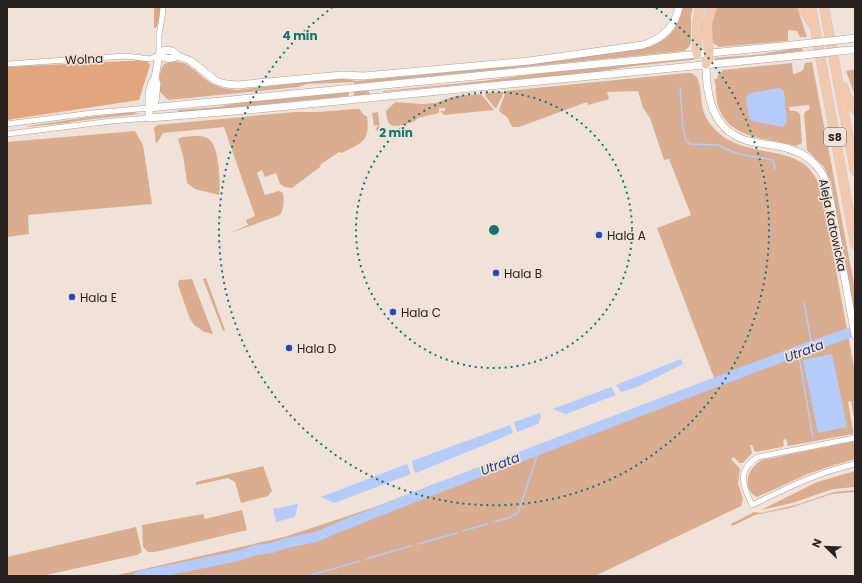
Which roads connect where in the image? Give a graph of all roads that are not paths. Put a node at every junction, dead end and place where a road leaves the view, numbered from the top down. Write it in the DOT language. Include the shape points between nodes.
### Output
graph roads {
  1 [pos="162,7"];
  2 [pos="679,7"];
  3 [pos="700,7"];
  4 [pos="712,7"];
  5 [pos="802,7"];
  6 [pos="811,7"];
  7 [pos="824,7"];
  8 [pos="816,30"];
  9 [pos="851,39"];
  10 [pos="852,50"];
  11 [pos="697,54"];
  12 [pos="709,54"];
  13 [pos="159,55"];
  14 [pos="835,63"];
  15 [pos="7,64"];
  16 [pos="706,64"];
  17 [pos="149,108"];
  18 [pos="855,109"];
  19 [pos="149,118"];
  20 [pos="7,124"];
  21 [pos="7,134"];
  22 [pos="855,171"];
  23 [pos="855,244"];
  24 [pos="855,335"];
  25 [pos="855,438"];
  26 [pos="855,464"];
  1 -- 13 [label="street"];
  2 -- 13 [label="street" via="668,30 654,41 643,45 529,61 237,85 216,81 196,64 172,51 165,50"];
  3 -- 11 [label="highway"];
  4 -- 12 [label="highway" via="707,25"];
  5 -- 8 [label="highway"];
  6 -- 8 [label="highway, S8"];
  7 -- 14 [label="highway, S8"];
  8 -- 23 [label="highway, S8"];
  9 -- 12 [label="street, bridge"];
  10 -- 16 [label="street, bridge"];
  11 -- 12 [label="street"];
  11 -- 16 [label="street"];
  11 -- 17 [label="street"];
  12 -- 16 [label="highway"];
  13 -- 15 [label="street, Wolna" via="150,59 126,56"];
  13 -- 17 [label="street" via="155,78 148,96"];
  14 -- 18 [label="highway" via="846,95"];
  14 -- 22 [label="highway, S8"];
  16 -- 19 [label="street"];
  16 -- 24 [label="street, Aleja Katowicka" via="710,102 715,116 725,128 747,140 801,153 820,170 827,185"];
  17 -- 19 [label="street"];
  17 -- 20 [label="street"];
  19 -- 21 [label="street"];
  25 -- 26 [label="street" via="758,457 746,468 743,483 752,505 809,478"];
}
